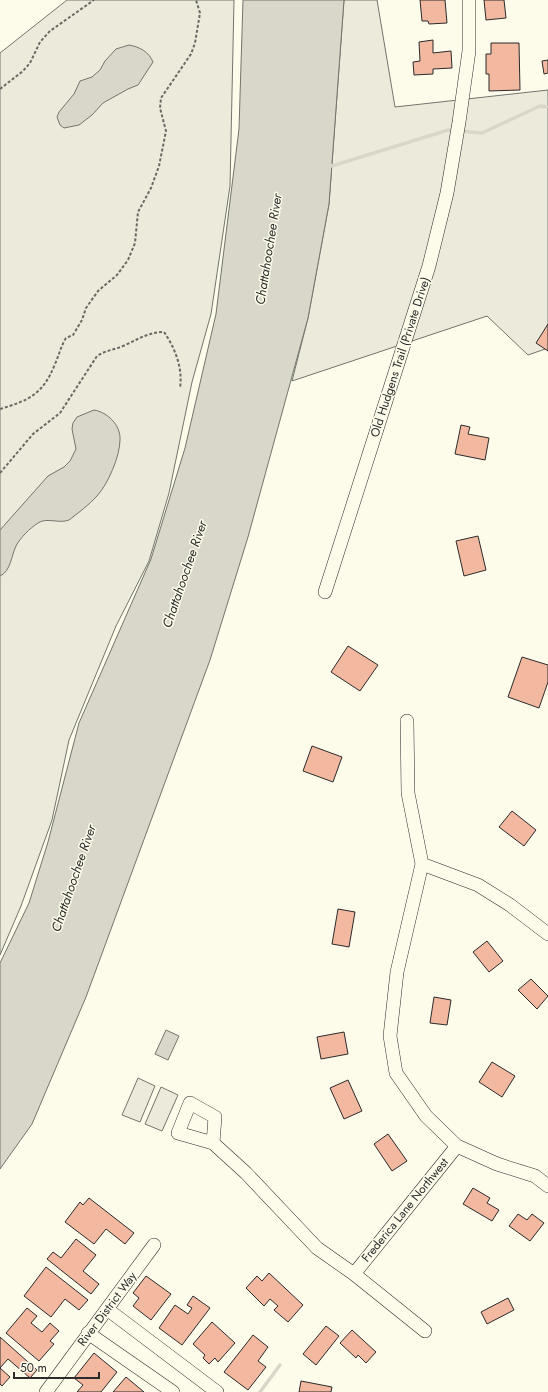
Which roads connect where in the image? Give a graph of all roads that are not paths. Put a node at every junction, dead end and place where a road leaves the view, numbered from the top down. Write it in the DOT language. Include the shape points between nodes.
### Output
graph roads {
  1 [pos="469,0"];
  2 [pos="325,592"];
  3 [pos="407,721"];
  4 [pos="422,864"];
  5 [pos="548,934"];
  6 [pos="213,1143"];
  7 [pos="457,1146"];
  8 [pos="548,1186"];
  9 [pos="154,1245"];
  10 [pos="354,1274"];
  11 [pos="107,1309"];
  12 [pos="425,1331"];
  13 [pos="88,1333"];
  14 [pos="46,1392"];
  15 [pos="173,1392"];
  16 [pos="217,1392"];
  1 -- 2 [label="street, Old Hudgens Trail (Private Drive)" via="469,51 447,193 429,266"];
  3 -- 4 [label="street" via="408,793"];
  4 -- 5 [label="street" via="478,885 510,904"];
  4 -- 7 [label="street" via="397,972 390,1036 396,1073 426,1116"];
  6 -- 10 [label="street, Frederica Lane Northwest" via="246,1173 317,1248"];
  7 -- 8 [label="street" via="497,1164 535,1176"];
  7 -- 10 [label="street, Frederica Lane Northwest"];
  9 -- 11 [label="street, River District Way"];
  10 -- 12 [label="street, Frederica Lane Northwest"];
  11 -- 13 [label="street, River District Way"];
  11 -- 16 [label="street"];
  13 -- 14 [label="street, River District Way"];
  13 -- 15 [label="street"];
}
